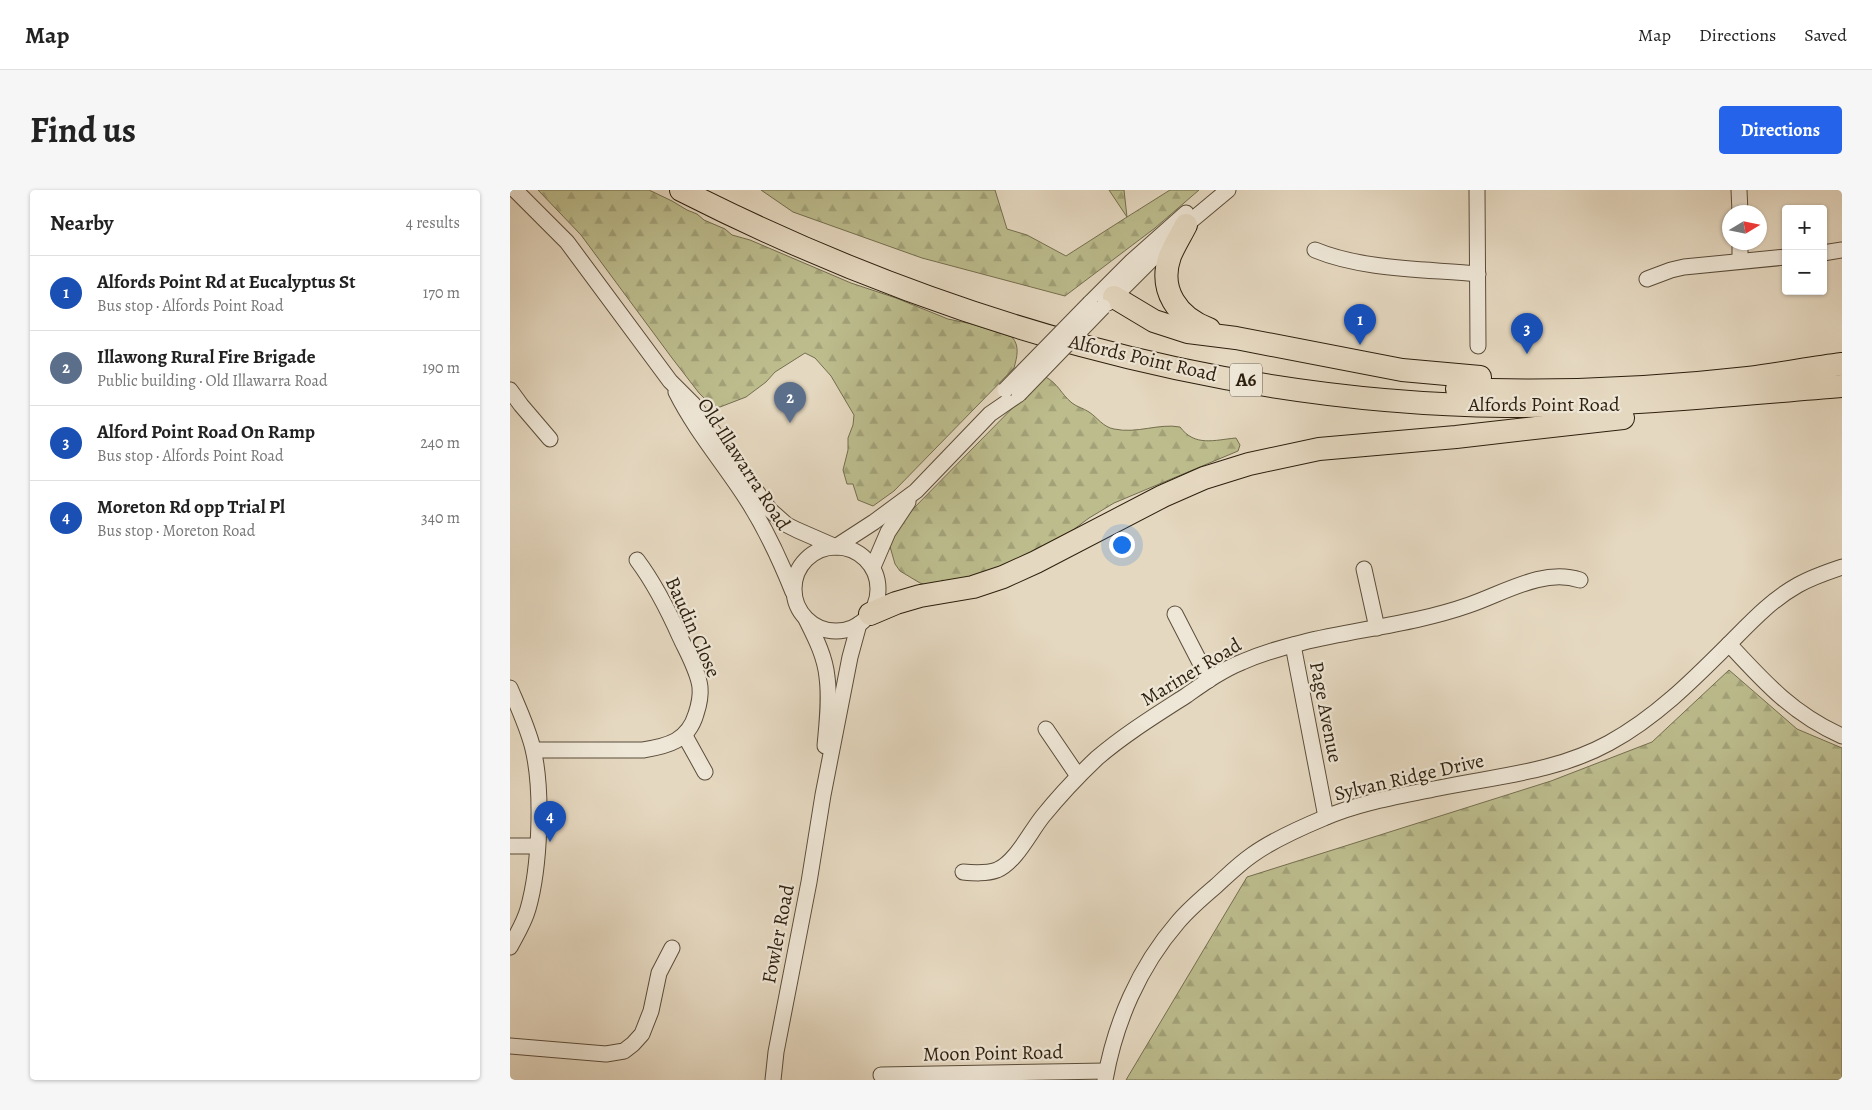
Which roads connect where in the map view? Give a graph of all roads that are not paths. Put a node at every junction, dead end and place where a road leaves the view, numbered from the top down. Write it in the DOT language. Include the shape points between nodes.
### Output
graph roads {
  1 [pos="515,190"];
  2 [pos="681,190"];
  3 [pos="711,190"];
  4 [pos="1214,190"];
  5 [pos="1228,190"];
  6 [pos="1477,190"];
  7 [pos="1739,190"];
  8 [pos="1740,205"];
  9 [pos="1186,225"];
  10 [pos="1316,250"];
  11 [pos="1740,250"];
  12 [pos="1842,250"];
  13 [pos="1827,252"];
  14 [pos="1782,257"];
  15 [pos="1740,261"];
  16 [pos="1478,274"];
  17 [pos="1647,279"];
  18 [pos="1101,301"];
  19 [pos="1236,338"];
  20 [pos="1478,346"];
  21 [pos="1841,371"];
  22 [pos="670,381"];
  23 [pos="510,390"];
  24 [pos="550,439"];
  25 [pos="916,491"];
  26 [pos="836,546"];
  27 [pos="637,560"];
  28 [pos="873,567"];
  29 [pos="1842,567"];
  30 [pos="1364,569"];
  31 [pos="1580,580"];
  32 [pos="795,598"];
  33 [pos="1175,614"];
  34 [pos="806,619"];
  35 [pos="865,619"];
  36 [pos="1377,628"];
  37 [pos="1729,644"];
  38 [pos="1293,645"];
  39 [pos="1209,680"];
  40 [pos="510,688"];
  41 [pos="1046,729"];
  42 [pos="685,736"];
  43 [pos="1842,736"];
  44 [pos="534,750"];
  45 [pos="705,772"];
  46 [pos="1078,776"];
  47 [pos="823,795"];
  48 [pos="1326,817"];
  49 [pos="510,846"];
  50 [pos="537,846"];
  51 [pos="963,872"];
  52 [pos="510,947"];
  53 [pos="672,948"];
  54 [pos="510,1046"];
  55 [pos="881,1075"];
  56 [pos="1105,1076"];
  57 [pos="772,1080"];
  1 -- 22 [label="street, Old Illawarra Road" via="567,242"];
  2 -- 21 [label="highway, Alfords Point Road / A6" via="832,261 972,313 1107,352 1270,385 1414,402 1505,406 1641,403"];
  3 -- 21 [label="highway, Alfords Point Road / A6" via="833,247 981,302 1106,338 1269,370 1391,385 1481,390 1639,388"];
  4 -- 18 [label="street" via="1156,238"];
  5 -- 9 [label="street"];
  6 -- 16 [label="street"];
  7 -- 8 [label="street"];
  9 -- 18 [label="street"];
  9 -- 19 [label="highway" via="1168,265 1167,282 1171,298 1180,312 1195,323"];
  10 -- 16 [label="street" via="1357,263"];
  11 -- 15 [label="street"];
  12 -- 13 [label="street"];
  14 -- 15 [label="street"];
  15 -- 17 [label="street" via="1684,267"];
  16 -- 20 [label="street"];
  18 -- 19 [label="highway" via="1175,329"];
  18 -- 25 [label="street, bridge"];
  19 -- 21 [label="highway" via="1402,370 1502,378 1628,379 1749,368"];
  21 -- 35 [label="highway" via="1749,403 1272,458 1184,486 1003,577 896,603"];
  22 -- 26 [label="street, Old Illawarra Road" via="694,404 770,510 792,527"];
  22 -- 32 [label="street, Old Illawarra Road" via="687,415 755,513 776,551"];
  23 -- 24 [label="street"];
  25 -- 26 [label="street"];
  25 -- 28 [label="street" via="888,532"];
  26 -- 28 [label="street" via="851,549"];
  26 -- 32 [label="street" via="819,550 806,559 796,577"];
  27 -- 42 [label="street, Baudin Close" via="661,596 698,680 700,699"];
  28 -- 35 [label="street" via="878,591 876,604"];
  29 -- 37 [label="street, Sylvan Ridge Drive" via="1812,578 1780,597"];
  30 -- 36 [label="street"];
  31 -- 36 [label="street, Mariner Road" via="1562,576 1543,578 1453,610"];
  32 -- 34 [label="street"];
  33 -- 39 [label="street"];
  34 -- 35 [label="street" via="832,631 846,630"];
  34 -- 47 [label="street, Fowler Road" via="820,646 827,676"];
  35 -- 47 [label="street, Fowler Road" via="850,657"];
  36 -- 38 [label="street, Mariner Road"];
  37 -- 43 [label="street" via="1788,704"];
  37 -- 48 [label="street, Sylvan Ridge Drive" via="1652,716 1579,757 1523,773 1372,803"];
  38 -- 39 [label="street, Mariner Road" via="1241,662"];
  38 -- 48 [label="street, Page Avenue"];
  39 -- 46 [label="street, Mariner Road" via="1125,736"];
  40 -- 44 [label="street"];
  41 -- 46 [label="street"];
  42 -- 44 [label="street" via="660,747 643,750"];
  42 -- 45 [label="street"];
  44 -- 50 [label="street" via="539,826"];
  46 -- 51 [label="street, Mariner Road" via="1007,863 998,870"];
  47 -- 57 [label="street, Fowler Road"];
  48 -- 56 [label="street, Sylvan Ridge Drive" via="1254,853 1178,922 1147,966 1128,1001 1117,1028"];
  49 -- 50 [label="street"];
  50 -- 52 [label="street" via="528,908"];
  53 -- 54 [label="street" via="659,973 651,1012 642,1034 624,1050 606,1054"];
  55 -- 56 [label="street, Moon Point Road"];
}
